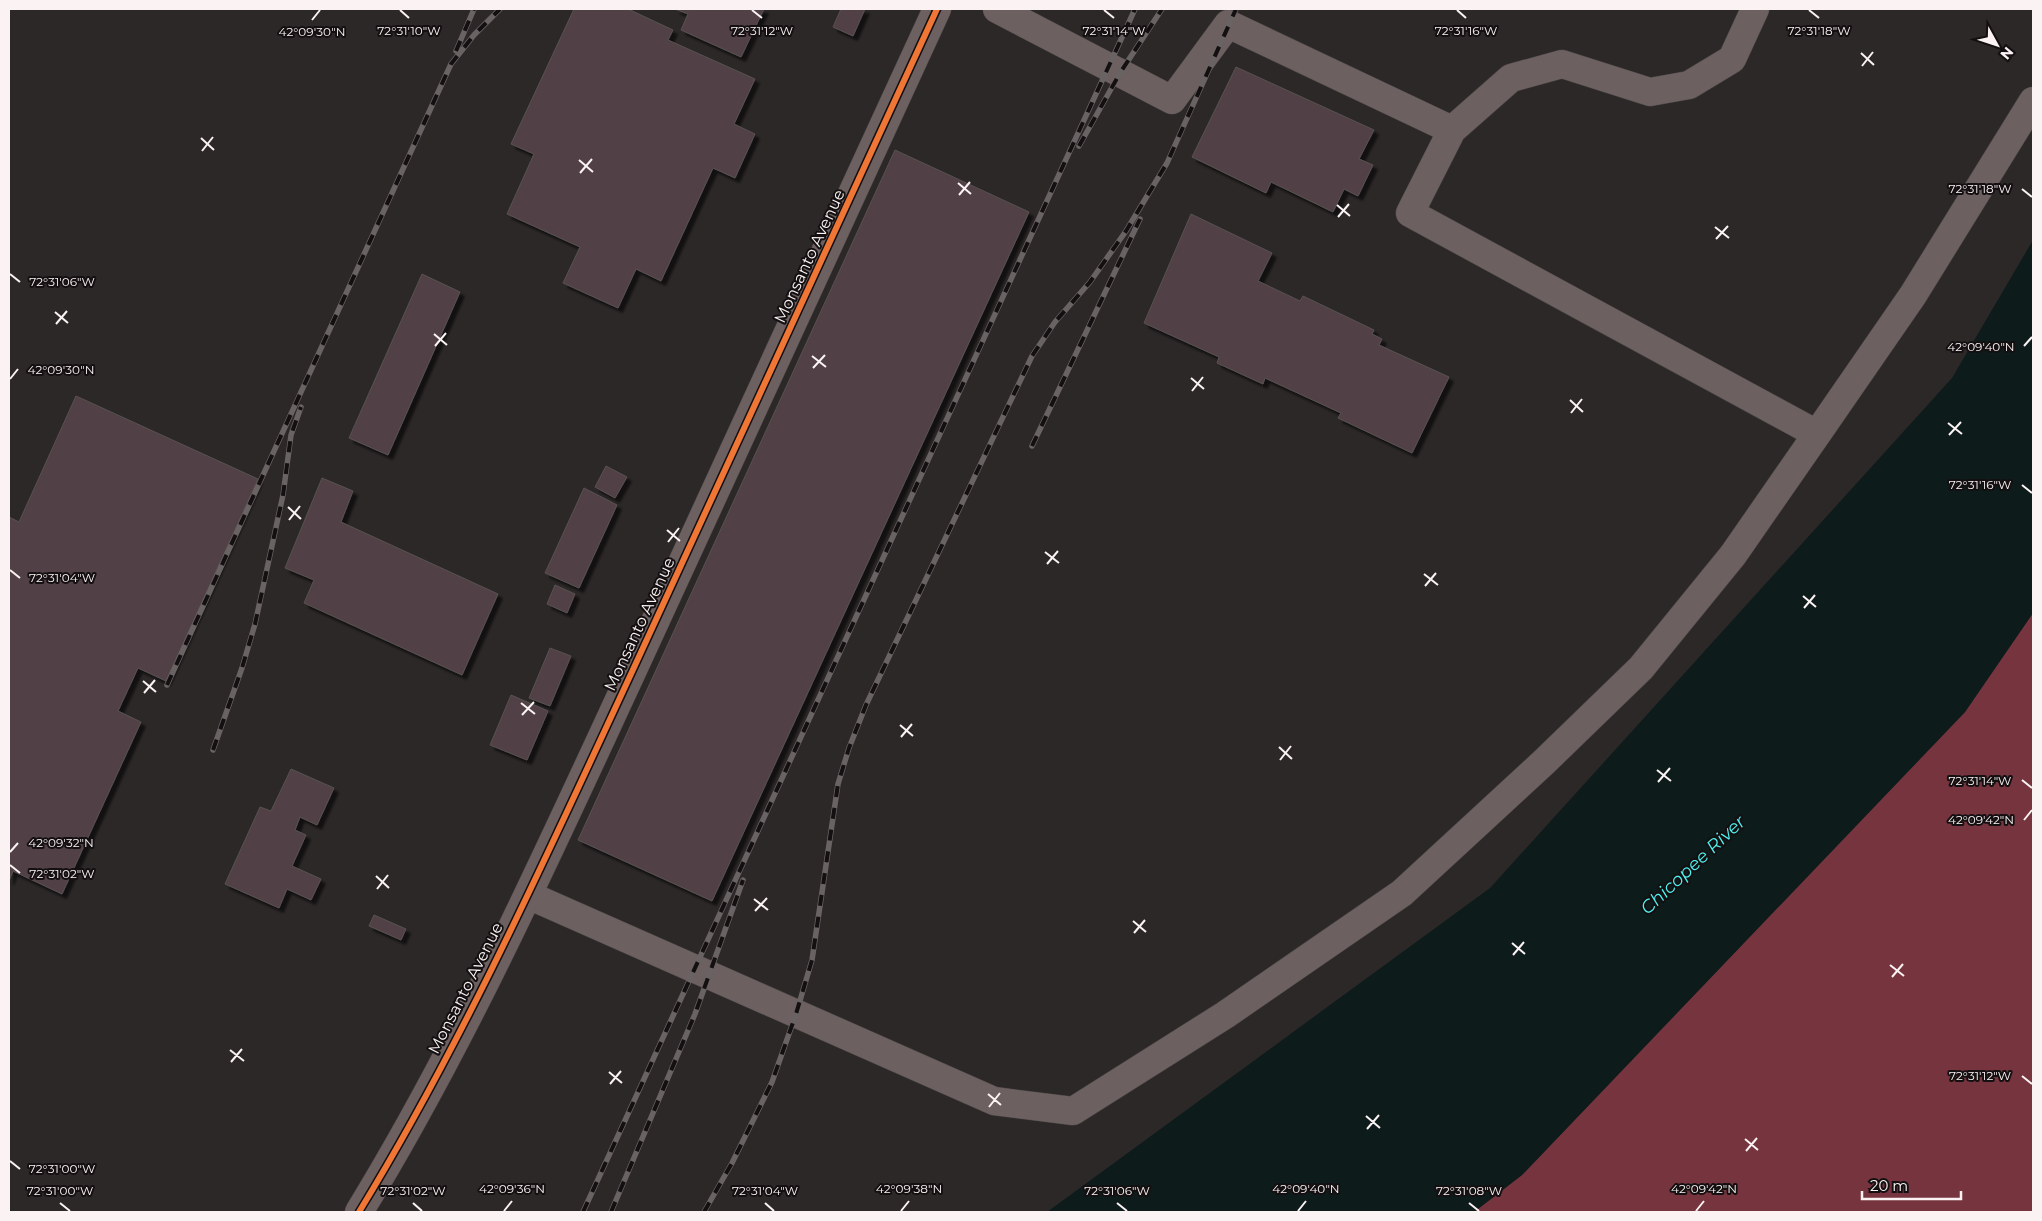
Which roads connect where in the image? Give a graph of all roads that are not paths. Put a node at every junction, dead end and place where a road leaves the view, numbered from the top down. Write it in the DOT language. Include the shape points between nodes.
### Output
graph roads {
  1 [pos="937,9"];
  2 [pos="997,9"];
  3 [pos="1755,9"];
  4 [pos="1232,17"];
  5 [pos="2033,101"];
  6 [pos="1452,130"];
  7 [pos="1817,434"];
  8 [pos="528,895"];
  9 [pos="358,1212"];
  1 -- 8 [label="street, Monsanto Avenue"];
  2 -- 4 [label="street" via="1172,100"];
  3 -- 6 [label="street" via="1732,59 1689,85 1650,92 1562,64 1511,78"];
  4 -- 6 [label="street"];
  5 -- 7 [label="street" via="1913,295"];
  6 -- 7 [label="street" via="1410,213"];
  7 -- 8 [label="street" via="1733,555 1641,668 1402,893 1225,1015 1073,1111 994,1101"];
  8 -- 9 [label="street, Monsanto Avenue" via="440,1067"];
}
